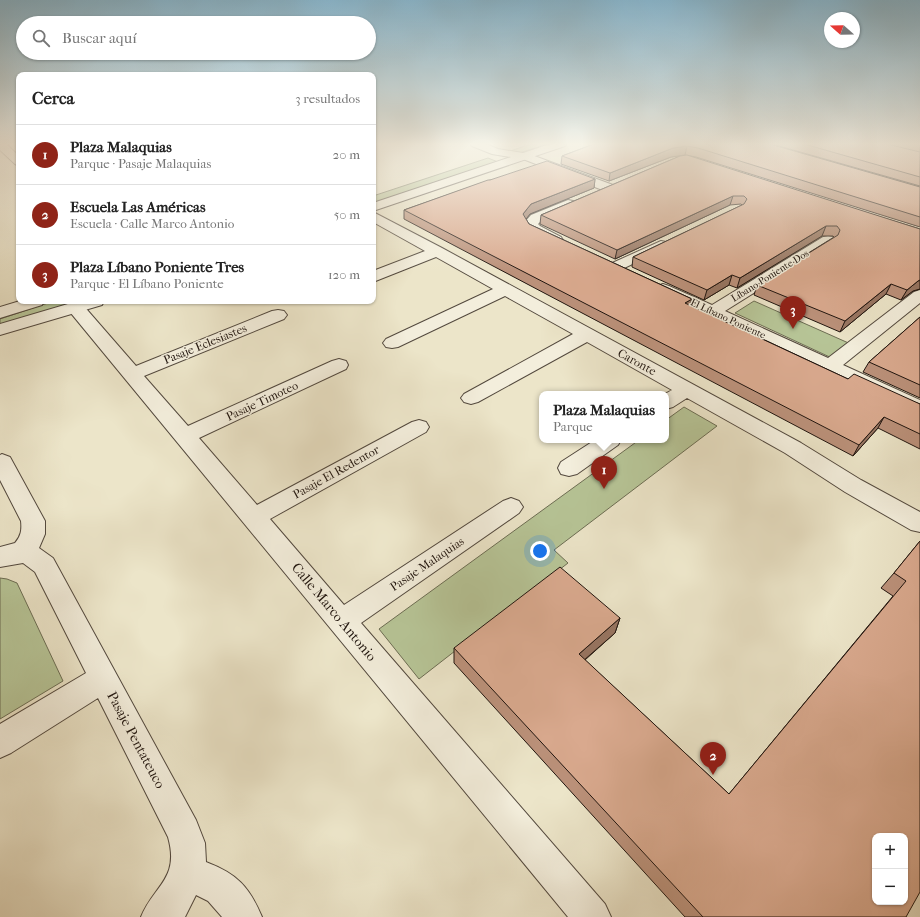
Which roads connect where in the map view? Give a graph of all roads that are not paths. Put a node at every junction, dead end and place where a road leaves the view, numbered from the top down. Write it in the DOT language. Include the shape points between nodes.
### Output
graph roads {
  1 [pos="434,187"];
  2 [pos="606,187"];
  3 [pos="612,187"];
  4 [pos="609,188"];
  5 [pos="376,206"];
  6 [pos="376,218"];
  7 [pos="672,240"];
  8 [pos="828,240"];
  9 [pos="567,245"];
  10 [pos="437,251"];
  11 [pos="376,276"];
  12 [pos="506,289"];
  13 [pos="920,295"];
  14 [pos="27,304"];
  15 [pos="86,304"];
  16 [pos="713,312"];
  17 [pos="0,313"];
  18 [pos="278,315"];
  19 [pos="0,330"];
  20 [pos="587,334"];
  21 [pos="392,342"];
  22 [pos="339,365"];
  23 [pos="830,366"];
  24 [pos="132,374"];
  25 [pos="686,389"];
  26 [pos="471,398"];
  27 [pos="669,400"];
  28 [pos="920,408"];
  29 [pos="418,427"];
  30 [pos="185,436"];
  31 [pos="606,443"];
  32 [pos="2,462"];
  33 [pos="569,468"];
  34 [pos="511,507"];
  35 [pos="254,517"];
  36 [pos="920,523"];
  37 [pos="11,555"];
  38 [pos="342,621"];
  39 [pos="104,679"];
  40 [pos="0,742"];
  41 [pos="186,875"];
  42 [pos="160,917"];
  43 [pos="243,917"];
  44 [pos="592,917"];
  1 -- 5 [label="street"];
  2 -- 4 [label="street"];
  3 -- 4 [label="street"];
  4 -- 9 [label="street" via="533,220 531,223 534,229"];
  6 -- 10 [label="street, Caronte"];
  7 -- 16 [label="street, El Líbano Poniente" via="608,264"];
  8 -- 16 [label="street, Líbano Poniente Dos"];
  10 -- 11 [label="street"];
  10 -- 12 [label="street, Caronte"];
  12 -- 20 [label="street, Caronte"];
  12 -- 21 [label="street"];
  13 -- 23 [label="street"];
  14 -- 17 [label="street"];
  15 -- 19 [label="street"];
  15 -- 24 [label="street, Calle Marco Antonio"];
  16 -- 23 [label="street, El Líbano Poniente"];
  18 -- 24 [label="street, Pasaje Eclesiastes"];
  20 -- 25 [label="street, Caronte"];
  20 -- 26 [label="street"];
  22 -- 30 [label="street, Pasaje Timoteo"];
  23 -- 28 [label="street, El Líbano Poniente"];
  24 -- 30 [label="street, Calle Marco Antonio"];
  25 -- 27 [label="street"];
  25 -- 36 [label="street, Caronte"];
  29 -- 35 [label="street, Pasaje El Redentor"];
  30 -- 35 [label="street, Calle Marco Antonio"];
  31 -- 33 [label="street"];
  32 -- 37 [label="street" via="35,528 29,544"];
  34 -- 38 [label="street, Pasaje Malaquias"];
  35 -- 38 [label="street, Calle Marco Antonio"];
  37 -- 39 [label="street, Pasaje Pentateuco" via="34,556 44,566"];
  38 -- 44 [label="street, Calle Marco Antonio"];
  39 -- 40 [label="street"];
  39 -- 41 [label="street, Pasaje Pentateuco" via="184,832 189,844 190,858"];
  41 -- 42 [label="street, Pasaje Pentateuco" via="167,911"];
  41 -- 43 [label="street" via="202,878 217,885 228,894"];
}
